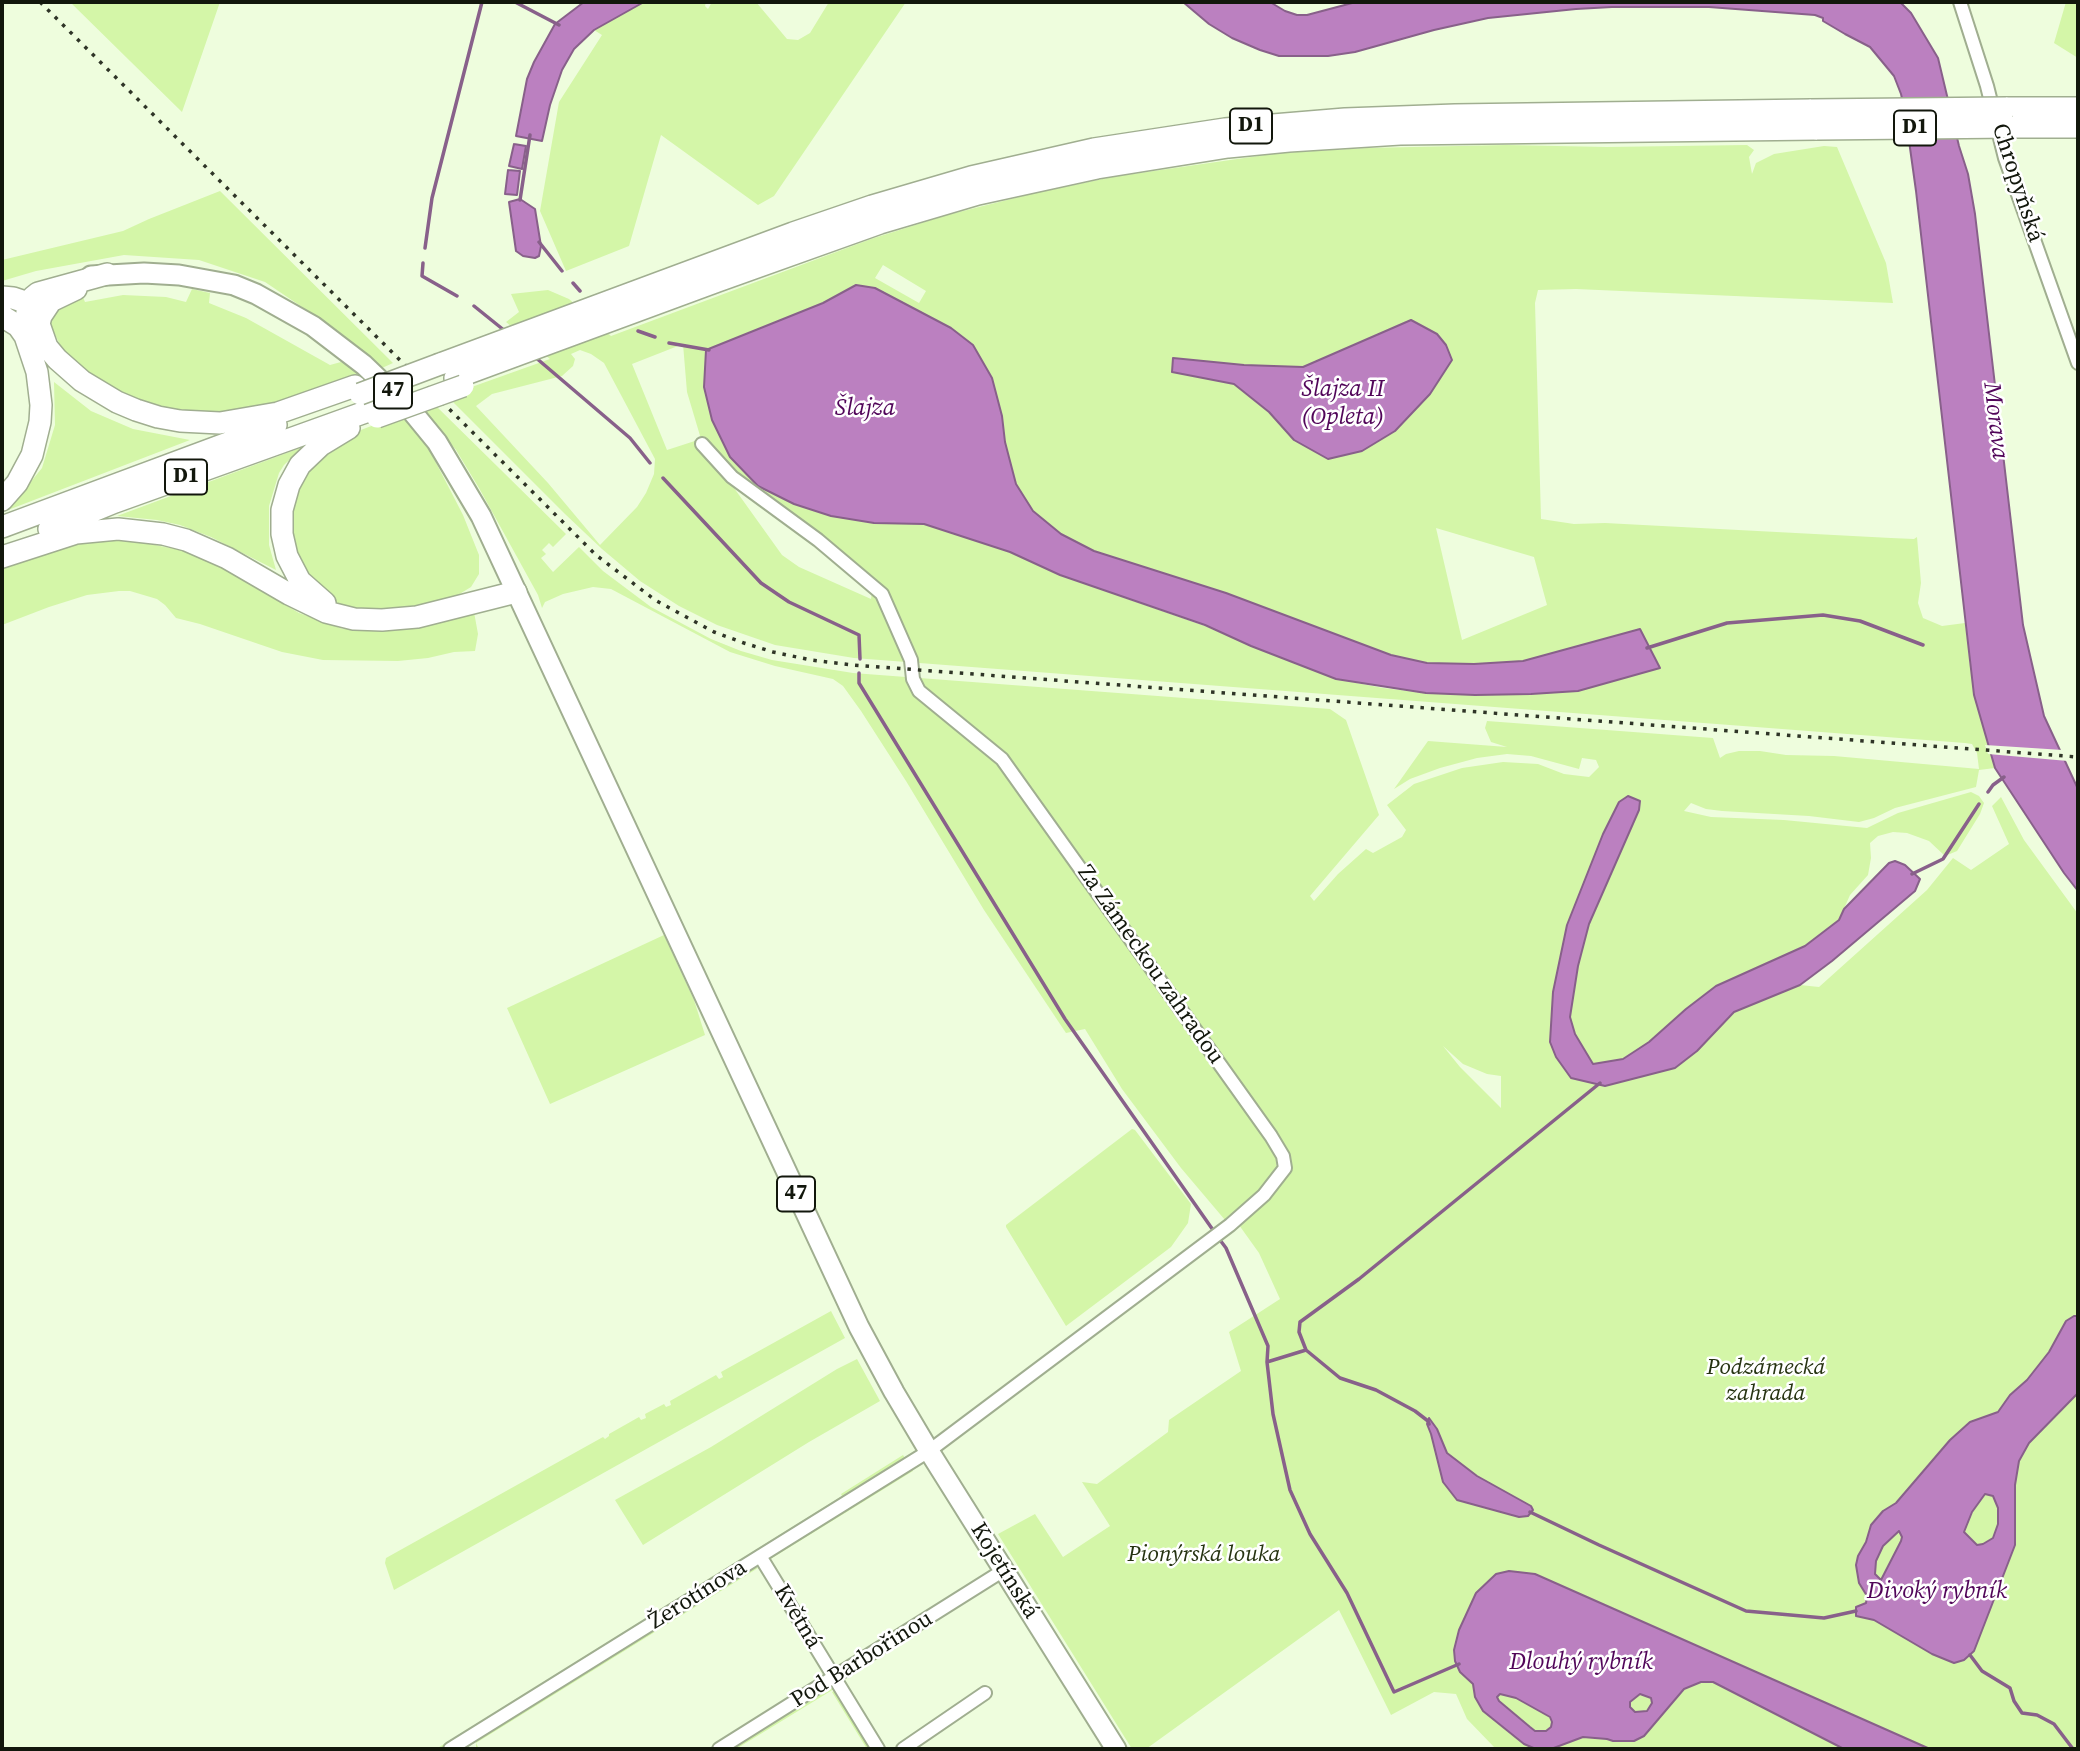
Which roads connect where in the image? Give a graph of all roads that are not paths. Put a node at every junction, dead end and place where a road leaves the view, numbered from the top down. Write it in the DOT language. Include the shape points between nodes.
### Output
graph roads {
  1 [pos="1961,2"];
  2 [pos="2078,108"];
  3 [pos="2010,117"];
  4 [pos="1814,120"];
  5 [pos="2078,127"];
  6 [pos="107,274"];
  7 [pos="76,289"];
  8 [pos="2,297"];
  9 [pos="28,303"];
  10 [pos="2,308"];
  11 [pos="2,316"];
  12 [pos="328,337"];
  13 [pos="36,342"];
  14 [pos="2078,363"];
  15 [pos="448,371"];
  16 [pos="365,402"];
  17 [pos="702,444"];
  18 [pos="2,500"];
  19 [pos="2,527"];
  20 [pos="2,547"];
  21 [pos="2,556"];
  22 [pos="516,592"];
  23 [pos="366,619"];
  24 [pos="929,1451"];
  25 [pos="760,1556"];
  26 [pos="1004,1570"];
  27 [pos="834,1677"];
  28 [pos="985,1693"];
  29 [pos="468,1744"];
  30 [pos="450,1749"];
  31 [pos="719,1749"];
  32 [pos="878,1749"];
  33 [pos="904,1749"];
  34 [pos="1116,1749"];
  1 -- 14 [label="street, Chropyňská" via="2005,158"];
  2 -- 3 [label="highway, D1"];
  3 -- 4 [label="highway, D1, bridge"];
  3 -- 5 [label="highway, D1"];
  4 -- 15 [label="highway, D1" via="1289,141 1097,168 978,194 880,223 542,351"];
  4 -- 15 [label="highway, D1" via="1399,116 1172,136 1031,162 919,191 517,330"];
  6 -- 8 [label="main road, 47"];
  6 -- 9 [label="highway" via="46,290"];
  6 -- 12 [label="main road, 47" via="179,275 234,285 284,308"];
  7 -- 9 [label="main road"];
  7 -- 12 [label="main road" via="142,280 191,285 246,299"];
  7 -- 13 [label="highway" via="45,307"];
  8 -- 9 [label="highway"];
  9 -- 10 [label="main road"];
  9 -- 13 [label="highway"];
  11 -- 13 [label="highway"];
  12 -- 22 [label="main road, 47" via="378,377 437,442 470,494"];
  13 -- 16 [label="highway" via="98,392 158,418 220,424 297,408"];
  13 -- 18 [label="highway" via="40,422 32,455"];
  15 -- 16 [label="highway, D1"];
  15 -- 16 [label="highway"];
  16 -- 19 [label="highway, D1"];
  16 -- 20 [label="highway, D1"];
  16 -- 23 [label="highway" via="346,429 300,465 285,496 281,521 286,556 300,581 330,606"];
  17 -- 24 [label="street, Za Zámeckou zahradou" via="732,477 882,594 911,660 919,691 1002,759 1283,1156 1285,1168 1264,1195 1230,1225"];
  21 -- 23 [label="highway" via="88,532 118,529 163,534 227,558 326,612"];
  22 -- 23 [label="highway" via="416,617"];
  22 -- 24 [label="main road, Kojetínská / 47" via="840,1290"];
  24 -- 25 [label="street, Žerotínova"];
  24 -- 26 [label="main road, Kojetínská / 47"];
  25 -- 27 [label="street, Květná"];
  25 -- 29 [label="street, Žerotínova"];
  26 -- 27 [label="street, Pod Barbořinou"];
  26 -- 34 [label="main road, Kojetínská / 47"];
  27 -- 31 [label="street, Pod Barbořinou"];
  27 -- 32 [label="street, Květná"];
  28 -- 33 [label="street"];
  29 -- 30 [label="street, Žerotínova"];
}
